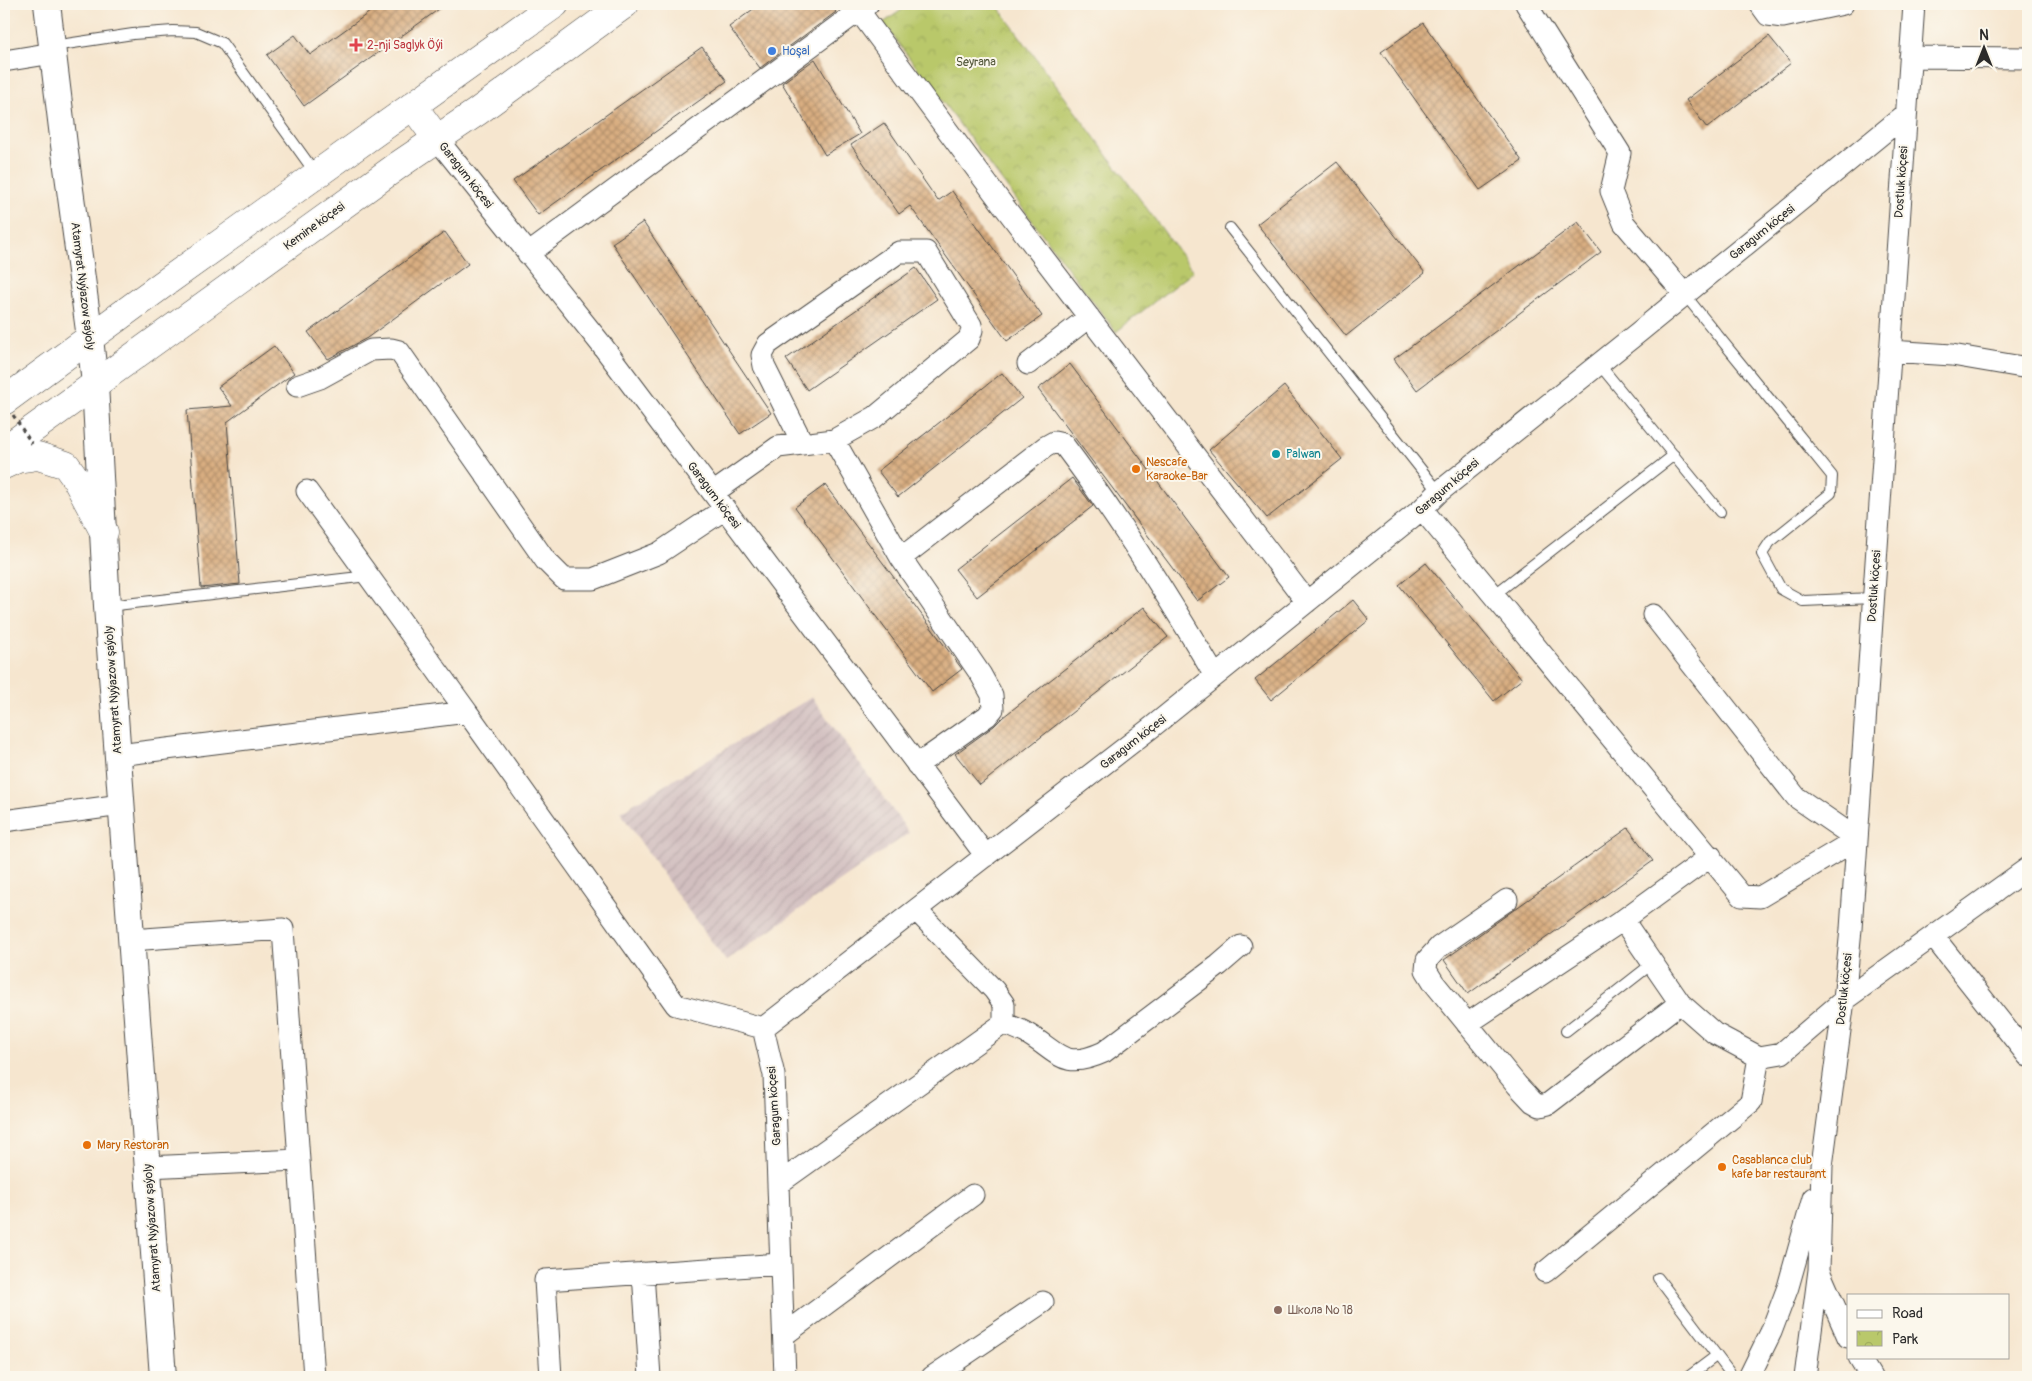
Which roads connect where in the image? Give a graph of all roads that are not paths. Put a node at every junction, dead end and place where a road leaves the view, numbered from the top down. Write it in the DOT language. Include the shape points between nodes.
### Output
graph roads {
  1 [pos="47,4"];
  2 [pos="555,4"];
  3 [pos="625,4"];
  4 [pos="1526,4"];
  5 [pos="1760,4"];
  6 [pos="1843,4"];
  7 [pos="1914,4"];
  8 [pos="863,7"];
  9 [pos="53,50"];
  10 [pos="1910,57"];
  11 [pos="2028,58"];
  12 [pos="4,61"];
  13 [pos="413,106"];
  14 [pos="1906,114"];
  15 [pos="437,139"];
  16 [pos="316,175"];
  17 [pos="1230,228"];
  18 [pos="528,254"];
  19 [pos="1684,295"];
  20 [pos="1089,317"];
  21 [pos="90,338"];
  22 [pos="1890,351"];
  23 [pos="1028,364"];
  24 [pos="1599,364"];
  25 [pos="2028,368"];
  26 [pos="95,384"];
  27 [pos="297,386"];
  28 [pos="8,408"];
  29 [pos="834,440"];
  30 [pos="803,444"];
  31 [pos="4,450"];
  32 [pos="1674,455"];
  33 [pos="4,465"];
  34 [pos="306,491"];
  35 [pos="1438,492"];
  36 [pos="719,501"];
  37 [pos="1422,509"];
  38 [pos="1720,512"];
  39 [pos="104,532"];
  40 [pos="901,558"];
  41 [pos="368,576"];
  42 [pos="1494,595"];
  43 [pos="1873,598"];
  44 [pos="1307,602"];
  45 [pos="107,606"];
  46 [pos="1653,615"];
  47 [pos="1215,676"];
  48 [pos="467,712"];
  49 [pos="118,755"];
  50 [pos="917,765"];
  51 [pos="121,805"];
  52 [pos="4,821"];
  53 [pos="1857,839"];
  54 [pos="986,856"];
  55 [pos="1711,856"];
  56 [pos="2028,868"];
  57 [pos="1507,900"];
  58 [pos="916,910"];
  59 [pos="1623,920"];
  60 [pos="1933,936"];
  61 [pos="131,940"];
  62 [pos="1241,946"];
  63 [pos="1653,963"];
  64 [pos="1844,1000"];
  65 [pos="1680,1003"];
  66 [pos="1004,1023"];
  67 [pos="1467,1024"];
  68 [pos="763,1028"];
  69 [pos="1566,1031"];
  70 [pos="2028,1056"];
  71 [pos="1759,1057"];
  72 [pos="299,1160"];
  73 [pos="1822,1166"];
  74 [pos="147,1167"];
  75 [pos="778,1184"];
  76 [pos="974,1195"];
  77 [pos="780,1264"];
  78 [pos="1819,1270"];
  79 [pos="1545,1272"];
  80 [pos="643,1273"];
  81 [pos="1658,1278"];
  82 [pos="1043,1302"];
  83 [pos="784,1335"];
  84 [pos="1847,1335"];
  85 [pos="1716,1356"];
  86 [pos="1860,1358"];
  87 [pos="162,1377"];
  88 [pos="314,1377"];
  89 [pos="551,1377"];
  90 [pos="650,1377"];
  91 [pos="785,1377"];
  92 [pos="932,1377"];
  93 [pos="1688,1377"];
  94 [pos="1733,1377"];
  95 [pos="1748,1377"];
  96 [pos="1804,1377"];
  97 [pos="1871,1377"];
  1 -- 9 [label="street, Atamyrat Nyýazow şaýoly"];
  2 -- 13 [label="main road"];
  3 -- 15 [label="main road, Kemine köçesi"];
  4 -- 19 [label="street" via="1620,153 1611,191 1624,223"];
  5 -- 6 [label="street" via="1768,16 1783,17"];
  7 -- 10 [label="street, Dostluk köçesi"];
  8 -- 18 [label="street"];
  8 -- 20 [label="street"];
  9 -- 12 [label="street"];
  9 -- 16 [label="lane" via="133,34 173,31 196,32 222,44"];
  9 -- 21 [label="street, Atamyrat Nyýazow şaýoly"];
  10 -- 11 [label="street"];
  10 -- 14 [label="street, Dostluk köçesi"];
  13 -- 15 [label="main road"];
  13 -- 16 [label="main road"];
  14 -- 19 [label="street, Garagum köçesi"];
  14 -- 22 [label="street, Dostluk köçesi"];
  15 -- 18 [label="street, Garagum köçesi"];
  15 -- 26 [label="main road, Kemine köçesi"];
  16 -- 21 [label="main road"];
  17 -- 35 [label="lane"];
  18 -- 36 [label="street, Garagum köçesi" via="601,344"];
  19 -- 24 [label="street, Garagum köçesi"];
  19 -- 43 [label="lane" via="1832,476 1831,493 1770,542 1762,554 1781,589 1803,602"];
  20 -- 23 [label="street"];
  20 -- 44 [label="street"];
  21 -- 26 [label="street, Atamyrat Nyýazow şaýoly"];
  21 -- 28 [label="main road"];
  22 -- 25 [label="street" via="1952,355"];
  22 -- 43 [label="street, Dostluk köçesi"];
  24 -- 32 [label="lane"];
  24 -- 35 [label="street, Garagum köçesi"];
  26 -- 31 [label="main road, Kemine köçesi"];
  26 -- 39 [label="street, Atamyrat Nyýazow şaýoly"];
  27 -- 36 [label="street" via="320,378 371,350 399,351 545,560 564,579 593,579 659,552"];
  29 -- 30 [label="street"];
  29 -- 30 [label="street" via="875,417 969,339 971,325 926,252 899,252 768,344 762,355 764,366"];
  29 -- 40 [label="street"];
  30 -- 36 [label="street" via="778,447"];
  32 -- 38 [label="lane"];
  32 -- 42 [label="lane"];
  33 -- 39 [label="main road" via="17,458 38,456 66,465"];
  34 -- 41 [label="street"];
  35 -- 37 [label="street, Garagum köçesi"];
  36 -- 50 [label="street, Garagum köçesi"];
  37 -- 42 [label="street"];
  37 -- 44 [label="street, Garagum köçesi"];
  39 -- 45 [label="street, Atamyrat Nyýazow şaýoly"];
  40 -- 47 [label="street" via="1045,447 1054,442 1063,444 1099,491"];
  40 -- 50 [label="street" via="981,675 994,703 993,709 975,726"];
  41 -- 45 [label="lane"];
  41 -- 48 [label="street"];
  42 -- 55 [label="street"];
  43 -- 53 [label="street, Dostluk köçesi"];
  44 -- 47 [label="street, Garagum köçesi"];
  45 -- 49 [label="street, Atamyrat Nyýazow şaýoly"];
  46 -- 53 [label="street" via="1796,797"];
  47 -- 54 [label="street, Garagum köçesi"];
  48 -- 49 [label="street"];
  48 -- 68 [label="street" via="676,1005"];
  49 -- 51 [label="street, Atamyrat Nyýazow şaýoly"];
  50 -- 54 [label="street, Garagum köçesi"];
  51 -- 52 [label="street"];
  51 -- 61 [label="street, Atamyrat Nyýazow şaýoly"];
  53 -- 55 [label="street" via="1760,897 1742,896"];
  53 -- 64 [label="street, Dostluk köçesi"];
  54 -- 58 [label="street, Garagum köçesi"];
  55 -- 59 [label="street"];
  56 -- 60 [label="street"];
  57 -- 67 [label="street" via="1439,947 1426,960 1426,970 1434,983"];
  58 -- 66 [label="street" via="994,990 1004,1004"];
  58 -- 68 [label="street, Garagum köçesi"];
  59 -- 63 [label="street"];
  59 -- 67 [label="street"];
  60 -- 64 [label="street"];
  60 -- 70 [label="street"];
  61 -- 72 [label="street" via="283,929"];
  61 -- 74 [label="street, Atamyrat Nyýazow şaýoly"];
  62 -- 66 [label="street" via="1112,1046 1090,1059 1064,1060 1027,1034"];
  63 -- 65 [label="street"];
  63 -- 69 [label="lane"];
  64 -- 71 [label="street" via="1782,1053"];
  64 -- 73 [label="street, Dostluk köçesi"];
  65 -- 67 [label="street" via="1548,1104 1540,1106 1518,1086"];
  65 -- 71 [label="street" via="1714,1033"];
  66 -- 75 [label="street"];
  68 -- 75 [label="street, Garagum köçesi" via="774,1074"];
  71 -- 79 [label="street" via="1751,1102"];
  72 -- 74 [label="street"];
  72 -- 88 [label="street"];
  73 -- 78 [label="street"];
  73 -- 95 [label="street" via="1788,1287 1771,1332"];
  74 -- 87 [label="street, Atamyrat Nyýazow şaýoly"];
  75 -- 77 [label="street, Garagum köçesi"];
  76 -- 83 [label="street"];
  77 -- 80 [label="street"];
  77 -- 83 [label="street, Garagum köçesi"];
  78 -- 84 [label="street"];
  78 -- 96 [label="street"];
  80 -- 89 [label="street" via="545,1280"];
  80 -- 90 [label="street"];
  81 -- 85 [label="lane"];
  82 -- 92 [label="street"];
  83 -- 91 [label="street, Garagum köçesi"];
  85 -- 93 [label="lane"];
  85 -- 94 [label="lane"];
  86 -- 97 [label="street"];
}
